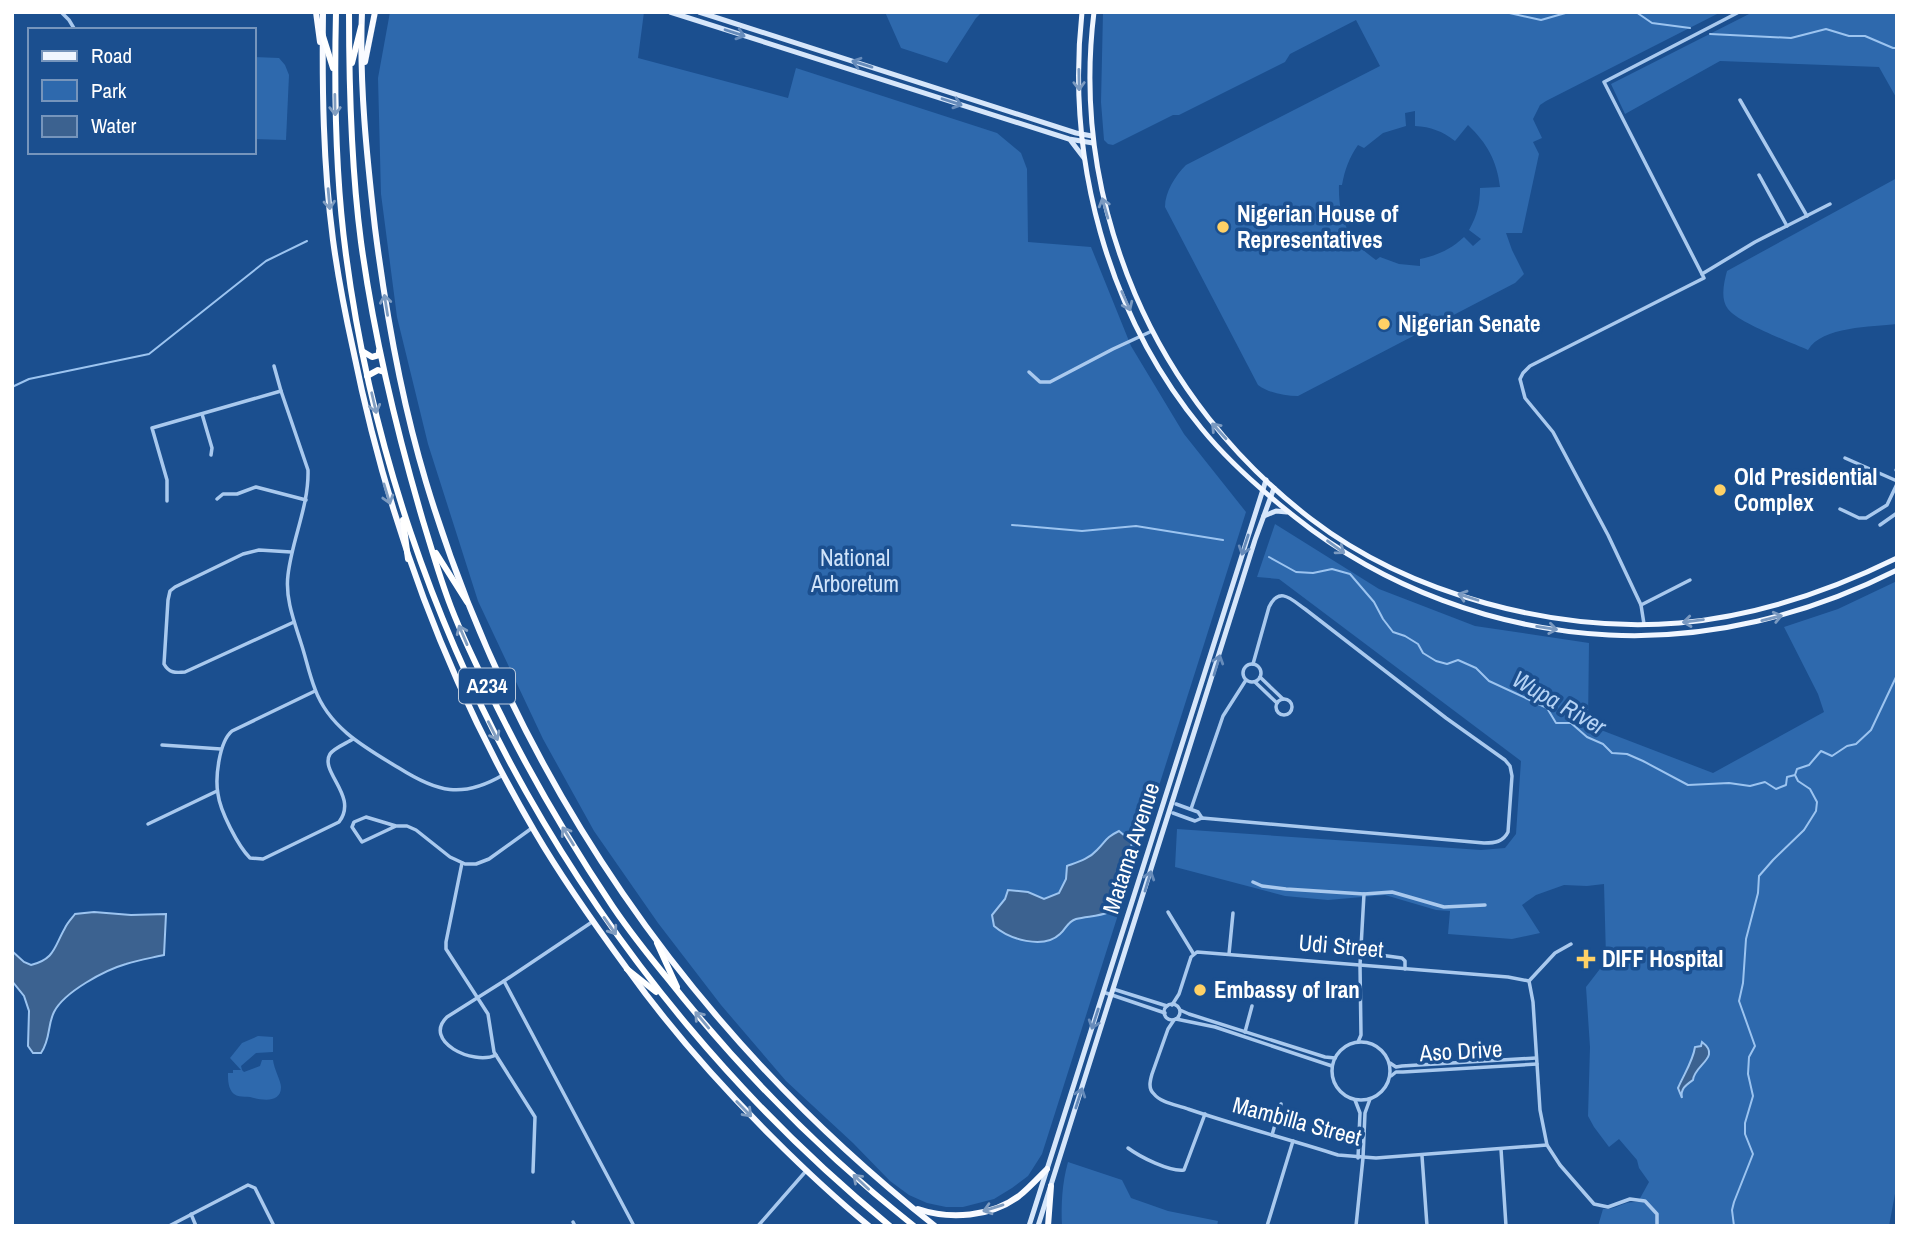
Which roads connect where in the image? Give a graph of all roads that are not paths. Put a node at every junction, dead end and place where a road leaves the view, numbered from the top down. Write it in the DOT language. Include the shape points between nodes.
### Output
graph roads {
  1 [pos="61,12"];
  2 [pos="316,12"];
  3 [pos="323,12"];
  4 [pos="335,12"];
  5 [pos="349,12"];
  6 [pos="362,12"];
  7 [pos="376,12"];
  8 [pos="670,12"];
  9 [pos="699,12"];
  10 [pos="1082,12"];
  11 [pos="1094,12"];
  12 [pos="1740,12"];
  13 [pos="362,27"];
  14 [pos="74,28"];
  15 [pos="323,33"];
  16 [pos="321,48"];
  17 [pos="363,71"];
  18 [pos="349,72"];
  19 [pos="335,79"];
  20 [pos="1741,100"];
  21 [pos="1080,118"];
  22 [pos="1067,130"];
  23 [pos="1082,135"];
  24 [pos="1092,136"];
  25 [pos="1069,139"];
  26 [pos="1082,142"];
  27 [pos="1093,143"];
  28 [pos="1086,160"];
  29 [pos="1759,175"];
  30 [pos="1830,204"];
  31 [pos="1807,216"];
  32 [pos="1787,226"];
  33 [pos="1702,274"];
  34 [pos="1152,331"];
  35 [pos="1142,336"];
  36 [pos="379,346"];
  37 [pos="362,351"];
  38 [pos="274,366"];
  39 [pos="384,372"];
  40 [pos="1029,372"];
  41 [pos="367,376"];
  42 [pos="281,391"];
  43 [pos="202,414"];
  44 [pos="211,456"];
  45 [pos="1845,458"];
  46 [pos="1266,480"];
  47 [pos="1897,482"];
  48 [pos="1274,488"];
  49 [pos="1262,491"];
  50 [pos="1270,498"];
  51 [pos="217,499"];
  52 [pos="306,500"];
  53 [pos="167,501"];
  54 [pos="400,501"];
  55 [pos="1840,509"];
  56 [pos="1288,512"];
  57 [pos="1897,513"];
  58 [pos="1264,516"];
  59 [pos="1880,525"];
  60 [pos="431,546"];
  61 [pos="291,552"];
  62 [pos="1897,558"];
  63 [pos="408,559"];
  64 [pos="1897,570"];
  65 [pos="1690,580"];
  66 [pos="467,601"];
  67 [pos="1640,605"];
  68 [pos="294,622"];
  69 [pos="1644,624"];
  70 [pos="1253,664"];
  71 [pos="1260,677"];
  72 [pos="1246,680"];
  73 [pos="1255,682"];
  74 [pos="315,691"];
  75 [pos="1283,699"];
  76 [pos="1277,704"];
  77 [pos="354,739"];
  78 [pos="162,745"];
  79 [pos="221,749"];
  80 [pos="1179,753"];
  81 [pos="1188,755"];
  82 [pos="503,775"];
  83 [pos="217,791"];
  84 [pos="1176,804"];
  85 [pos="1191,809"];
  86 [pos="1173,813"];
  87 [pos="1202,818"];
  88 [pos="148,824"];
  89 [pos="396,826"];
  90 [pos="532,828"];
  91 [pos="462,863"];
  92 [pos="1253,882"];
  93 [pos="1364,894"];
  94 [pos="1485,905"];
  95 [pos="1168,912"];
  96 [pos="1233,913"];
  97 [pos="592,922"];
  98 [pos="657,943"];
  99 [pos="1380,944"];
  100 [pos="1571,944"];
  101 [pos="1193,953"];
  102 [pos="1229,954"];
  103 [pos="1360,965"];
  104 [pos="1405,969"];
  105 [pos="628,970"];
  106 [pos="504,981"];
  107 [pos="1529,981"];
  108 [pos="1104,989"];
  109 [pos="1113,992"];
  110 [pos="1179,994"];
  111 [pos="681,995"];
  112 [pos="479,999"];
  113 [pos="666,1001"];
  114 [pos="1170,1006"];
  115 [pos="1252,1006"];
  116 [pos="1179,1009"];
  117 [pos="1166,1015"];
  118 [pos="1175,1019"];
  119 [pos="1168,1029"];
  120 [pos="1245,1032"];
  121 [pos="1358,1042"];
  122 [pos="496,1055"];
  123 [pos="1335,1058"];
  124 [pos="1536,1058"];
  125 [pos="1389,1062"];
  126 [pos="1537,1064"];
  127 [pos="1332,1066"];
  128 [pos="1390,1078"];
  129 [pos="1370,1099"];
  130 [pos="1354,1100"];
  131 [pos="1281,1104"];
  132 [pos="1205,1114"];
  133 [pos="1061,1124"];
  134 [pos="1070,1126"];
  135 [pos="1272,1135"];
  136 [pos="1293,1141"];
  137 [pos="1547,1145"];
  138 [pos="1128,1148"];
  139 [pos="1501,1149"];
  140 [pos="1422,1156"];
  141 [pos="1361,1158"];
  142 [pos="1047,1169"];
  143 [pos="806,1171"];
  144 [pos="533,1172"];
  145 [pos="1051,1186"];
  146 [pos="912,1207"];
  147 [pos="191,1214"];
  148 [pos="169,1226"];
  149 [pos="196,1226"];
  150 [pos="274,1226"];
  151 [pos="634,1226"];
  152 [pos="758,1226"];
  153 [pos="869,1226"];
  154 [pos="890,1226"];
  155 [pos="914,1226"];
  156 [pos="935,1226"];
  157 [pos="1029,1226"];
  158 [pos="1038,1226"];
  159 [pos="1048,1226"];
  160 [pos="1267,1226"];
  161 [pos="1356,1226"];
  162 [pos="1427,1226"];
  163 [pos="1506,1226"];
  164 [pos="1657,1226"];
  1 -- 14 [label="street"];
  2 -- 16 [label="highway"];
  3 -- 15 [label="highway"];
  4 -- 19 [label="highway, A234"];
  5 -- 18 [label="highway, A234"];
  6 -- 13 [label="highway"];
  7 -- 17 [label="highway"];
  8 -- 25 [label="main road, one-way"];
  22 -- 9 [label="main road, one-way"];
  10 -- 21 [label="main road, one-way"];
  11 -- 24 [label="main road"];
  12 -- 33 [label="street" via="1604,82"];
  13 -- 17 [label="highway"];
  13 -- 18 [label="highway"];
  15 -- 16 [label="highway"];
  15 -- 19 [label="highway"];
  16 -- 63 [label="highway, one-way" via="333,243 371,433"];
  66 -- 17 [label="highway, one-way" via="425,481 391,336 372,200"];
  18 -- 36 [label="highway, A234" via="355,192"];
  19 -- 37 [label="highway, A234, one-way" via="341,205"];
  20 -- 31 [label="street"];
  21 -- 22 [label="main road"];
  21 -- 23 [label="main road"];
  22 -- 23 [label="main road"];
  23 -- 24 [label="main road"];
  23 -- 26 [label="main road"];
  24 -- 27 [label="main road"];
  25 -- 26 [label="main road"];
  25 -- 28 [label="main road"];
  26 -- 27 [label="main road"];
  26 -- 28 [label="main road"];
  34 -- 27 [label="main road, one-way" via="1115,240"];
  28 -- 35 [label="main road, one-way" via="1108,257"];
  29 -- 32 [label="street"];
  30 -- 31 [label="street"];
  31 -- 32 [label="street"];
  32 -- 33 [label="street"];
  33 -- 67 [label="street" via="1704,278 1530,366 1520,379 1525,398 1563,448"];
  34 -- 35 [label="street"];
  46 -- 34 [label="main road, one-way" via="1211,422"];
  35 -- 40 [label="street" via="1051,382 1040,382"];
  35 -- 49 [label="main road" via="1202,429"];
  36 -- 37 [label="highway" via="376,357"];
  36 -- 39 [label="highway, A234"];
  37 -- 41 [label="highway, A234"];
  38 -- 42 [label="street"];
  39 -- 41 [label="highway"];
  39 -- 60 [label="highway, A234"];
  41 -- 54 [label="highway, A234, one-way"];
  42 -- 43 [label="street"];
  42 -- 52 [label="street" via="308,470"];
  43 -- 44 [label="street"];
  43 -- 53 [label="street" via="152,428 167,480"];
  45 -- 47 [label="street"];
  46 -- 48 [label="main road"];
  46 -- 49 [label="main road, Matama Avenue"];
  47 -- 55 [label="street" via="1887,505 1867,518"];
  48 -- 50 [label="main road, Matama Avenue"];
  69 -- 48 [label="main road, one-way" via="1546,617 1456,593 1401,572 1350,545"];
  49 -- 50 [label="main road"];
  49 -- 80 [label="main road, Matama Avenue, one-way"];
  50 -- 56 [label="main road"];
  50 -- 58 [label="main road, Matama Avenue"];
  51 -- 52 [label="street" via="256,487"];
  52 -- 61 [label="street"];
  54 -- 63 [label="highway"];
  54 -- 113 [label="highway, A234, one-way" via="452,642 515,772 553,841"];
  56 -- 58 [label="main road"];
  56 -- 64 [label="main road, one-way" via="1345,554 1397,582 1475,611 1574,632 1649,635 1750,624 1842,596"];
  57 -- 59 [label="street"];
  81 -- 58 [label="main road, Matama Avenue, one-way"];
  60 -- 66 [label="highway"];
  111 -- 60 [label="highway, A234, one-way" via="614,909 550,807 468,647"];
  61 -- 68 [label="street" via="287,579"];
  61 -- 68 [label="street" via="243,554 170,591 164,664 172,673 185,672"];
  62 -- 69 [label="main road, one-way" via="1795,600 1712,619"];
  63 -- 82 [label="highway" via="450,666"];
  65 -- 67 [label="street"];
  66 -- 98 [label="highway" via="506,691 556,787"];
  67 -- 69 [label="street"];
  68 -- 74 [label="street"];
  70 -- 71 [label="street" via="1260,669"];
  70 -- 72 [label="street" via="1243,669"];
  70 -- 87 [label="street" via="1272,600 1278,595 1290,598 1505,760 1512,776 1508,832 1500,841 1484,843"];
  71 -- 73 [label="street"];
  71 -- 75 [label="street"];
  72 -- 73 [label="street"];
  72 -- 85 [label="street" via="1223,716"];
  73 -- 76 [label="street"];
  74 -- 77 [label="street" via="332,718"];
  74 -- 79 [label="street" via="232,731"];
  75 -- 76 [label="street"];
  75 -- 76 [label="street" via="1292,704 1289,714 1279,713"];
  77 -- 82 [label="street" via="437,788 476,788"];
  77 -- 83 [label="street" via="329,756 345,801 339,822 263,859 246,854"];
  78 -- 79 [label="street"];
  79 -- 83 [label="street"];
  80 -- 81 [label="main road"];
  80 -- 108 [label="main road, Matama Avenue"];
  109 -- 81 [label="main road, Matama Avenue, one-way"];
  82 -- 90 [label="highway"];
  83 -- 88 [label="street"];
  84 -- 85 [label="street"];
  85 -- 87 [label="street"];
  86 -- 87 [label="street" via="1195,821"];
  89 -- 89 [label="street" via="366,817 352,827 362,842"];
  89 -- 91 [label="street" via="416,830"];
  90 -- 91 [label="street" via="489,859"];
  90 -- 97 [label="highway"];
  91 -- 112 [label="street" via="446,945"];
  92 -- 93 [label="street" via="1275,888"];
  93 -- 94 [label="street" via="1392,892 1444,907"];
  93 -- 103 [label="street"];
  95 -- 101 [label="street"];
  96 -- 102 [label="street"];
  97 -- 105 [label="highway"];
  97 -- 106 [label="street"];
  98 -- 111 [label="highway"];
  98 -- 146 [label="highway" via="773,1079"];
  99 -- 104 [label="street" via="1380,955 1402,958"];
  100 -- 107 [label="street" via="1555,953"];
  101 -- 102 [label="street, Udi Street"];
  101 -- 110 [label="street"];
  102 -- 103 [label="street, Udi Street"];
  103 -- 104 [label="street, Udi Street"];
  103 -- 121 [label="street"];
  104 -- 107 [label="street, Udi Street"];
  105 -- 113 [label="highway"];
  105 -- 143 [label="highway, one-way" via="715,1078"];
  106 -- 112 [label="street"];
  106 -- 151 [label="street"];
  107 -- 124 [label="street"];
  108 -- 109 [label="street"];
  108 -- 133 [label="main road, Matama Avenue, one-way"];
  109 -- 114 [label="street"];
  109 -- 117 [label="street"];
  134 -- 109 [label="main road, Matama Avenue, one-way"];
  110 -- 114 [label="street"];
  110 -- 116 [label="street"];
  155 -- 111 [label="highway, A234, one-way" via="799,1124"];
  112 -- 122 [label="street" via="489,1017"];
  112 -- 122 [label="street" via="447,1017 441,1024 442,1034 460,1054"];
  113 -- 154 [label="highway, A234" via="769,1116"];
  114 -- 116 [label="street"];
  114 -- 117 [label="street"];
  115 -- 120 [label="street"];
  116 -- 118 [label="street"];
  116 -- 120 [label="street"];
  117 -- 118 [label="street"];
  117 -- 119 [label="street"];
  118 -- 119 [label="street"];
  118 -- 127 [label="street" via="1215,1027"];
  119 -- 132 [label="street, Mambilla Street" via="1150,1081 1151,1091 1165,1101"];
  120 -- 123 [label="street"];
  121 -- 123 [label="street" via="1344,1046"];
  121 -- 125 [label="street" via="1378,1047"];
  122 -- 144 [label="street" via="535,1117"];
  123 -- 127 [label="street"];
  124 -- 125 [label="street, Aso Drive" via="1402,1066"];
  124 -- 126 [label="street"];
  125 -- 128 [label="street"];
  126 -- 128 [label="street, Aso Drive" via="1396,1072"];
  126 -- 137 [label="street"];
  127 -- 130 [label="street" via="1337,1089"];
  128 -- 129 [label="street"];
  129 -- 130 [label="street"];
  129 -- 141 [label="street"];
  130 -- 141 [label="street" via="1360,1113"];
  131 -- 135 [label="street"];
  132 -- 135 [label="street, Mambilla Street"];
  132 -- 138 [label="street" via="1184,1170"];
  133 -- 134 [label="main road"];
  133 -- 142 [label="main road, Matama Avenue"];
  134 -- 145 [label="main road, Matama Avenue"];
  135 -- 136 [label="street, Mambilla Street"];
  136 -- 141 [label="street, Mambilla Street"];
  136 -- 160 [label="street"];
  137 -- 139 [label="street, Mambilla Street"];
  137 -- 164 [label="street" via="1594,1204 1608,1207 1630,1199 1645,1201 1657,1214"];
  139 -- 140 [label="street, Mambilla Street"];
  139 -- 163 [label="street"];
  140 -- 141 [label="street, Mambilla Street"];
  140 -- 162 [label="street"];
  141 -- 161 [label="street"];
  142 -- 146 [label="highway, one-way" via="1020,1195 985,1211 949,1215"];
  142 -- 157 [label="main road, Matama Avenue"];
  143 -- 152 [label="street"];
  143 -- 153 [label="highway"];
  145 -- 158 [label="main road, Matama Avenue"];
  145 -- 159 [label="highway"];
  146 -- 156 [label="highway"];
  147 -- 148 [label="street"];
  147 -- 149 [label="street"];
  147 -- 150 [label="street" via="252,1186"];
}
